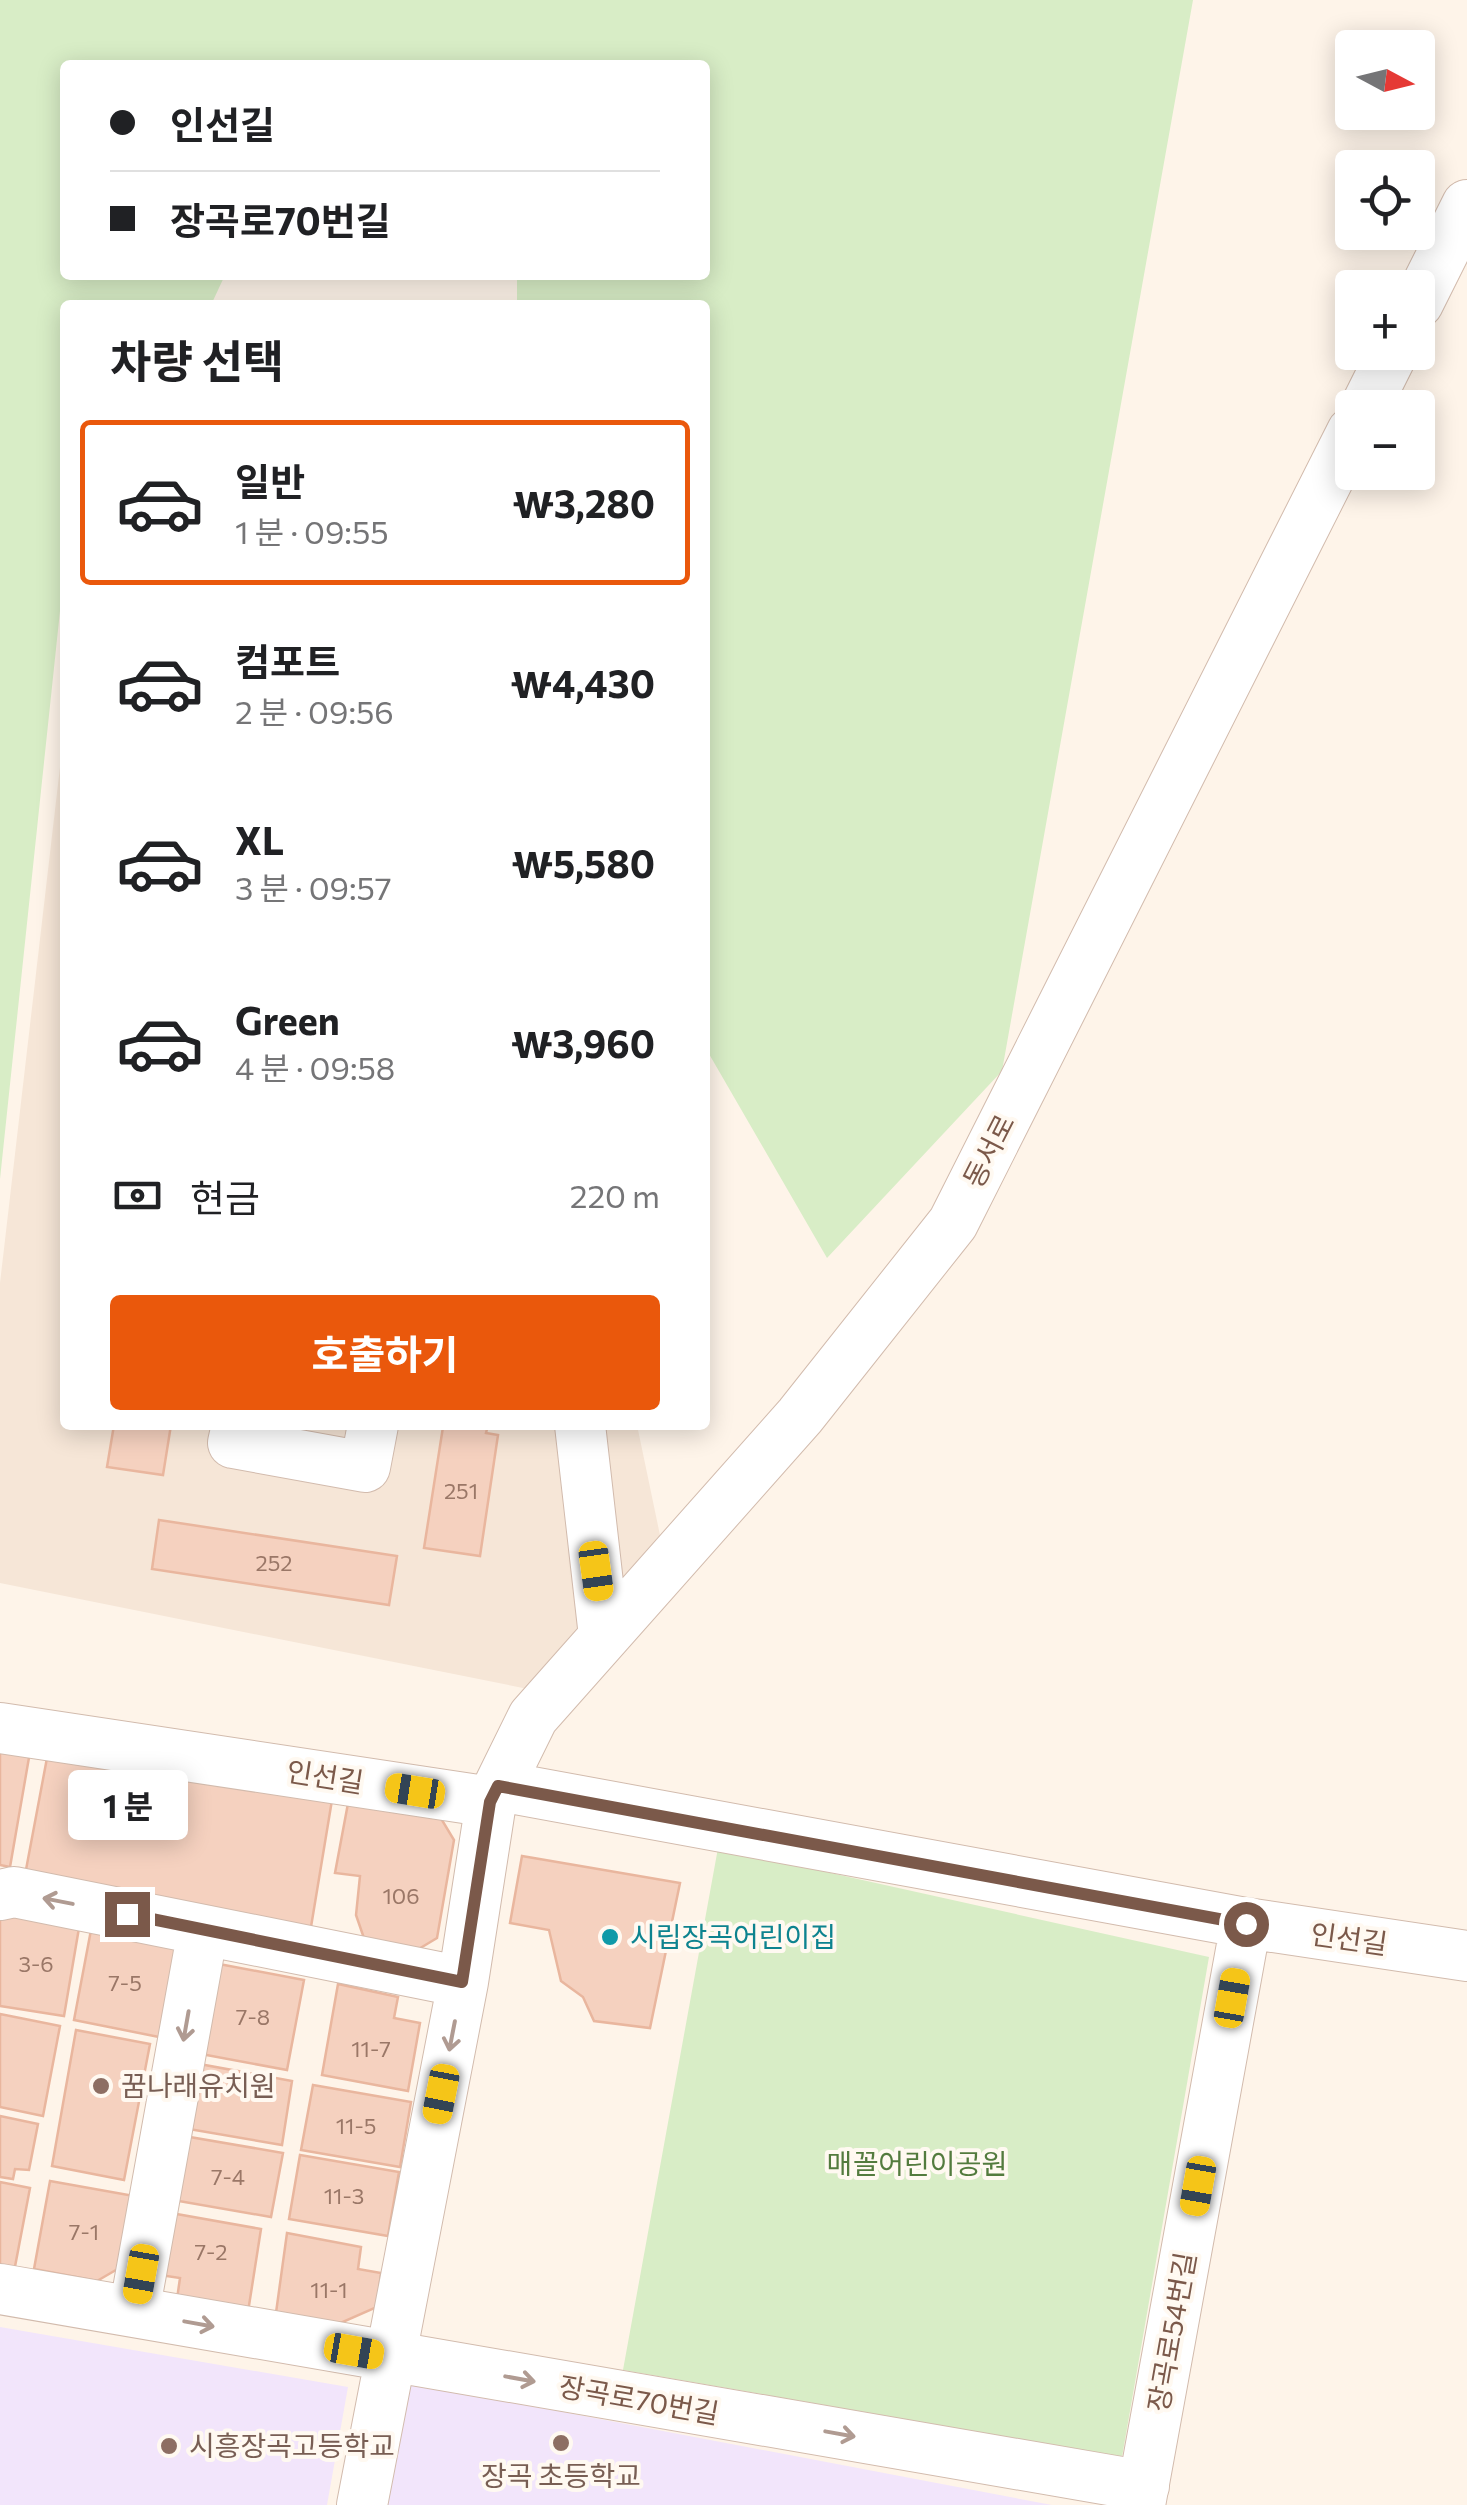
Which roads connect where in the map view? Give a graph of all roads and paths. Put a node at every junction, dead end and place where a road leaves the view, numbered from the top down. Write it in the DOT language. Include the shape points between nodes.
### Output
graph roads {
  1 [pos="1467,206"];
  2 [pos="1435,270"];
  3 [pos="1335,466"];
  4 [pos="235,1430"];
  5 [pos="372,1430"];
  6 [pos="581,1430"];
  7 [pos="604,1636"];
  8 [pos="0,1728"];
  9 [pos="494,1794"];
  10 [pos="0,1896"];
  11 [pos="1246,1924"];
  12 [pos="203,1930"];
  13 [pos="1467,1956"];
  14 [pos="462,1982"];
  15 [pos="0,2289"];
  16 [pos="134,2312"];
  17 [pos="391,2357"];
  18 [pos="1142,2496"];
  19 [pos="362,2505"];
  1 -- 2 [label="street"];
  3 -- 7 [label="street, 동서로" via="952,1224 800,1416"];
  4 -- 5 [label="street" via="233,1443 365,1467"];
  6 -- 7 [label="street"];
  7 -- 9 [label="street, 동서로" via="533,1717"];
  8 -- 9 [label="street, 인선길"];
  9 -- 11 [label="street, 인선길"];
  9 -- 14 [label="street, 동서로"];
  12 -- 10 [label="street, one-way" via="14,1892"];
  11 -- 13 [label="street, 인선길"];
  11 -- 18 [label="street, 장곡로54번길"];
  12 -- 14 [label="street"];
  12 -- 16 [label="street, one-way"];
  14 -- 17 [label="street, 동서로, one-way"];
  15 -- 16 [label="street, 장곡로70번길"];
  16 -- 17 [label="street, 장곡로70번길, one-way"];
  17 -- 18 [label="street, 장곡로70번길, one-way"];
  17 -- 19 [label="street, 동서로"];
}
